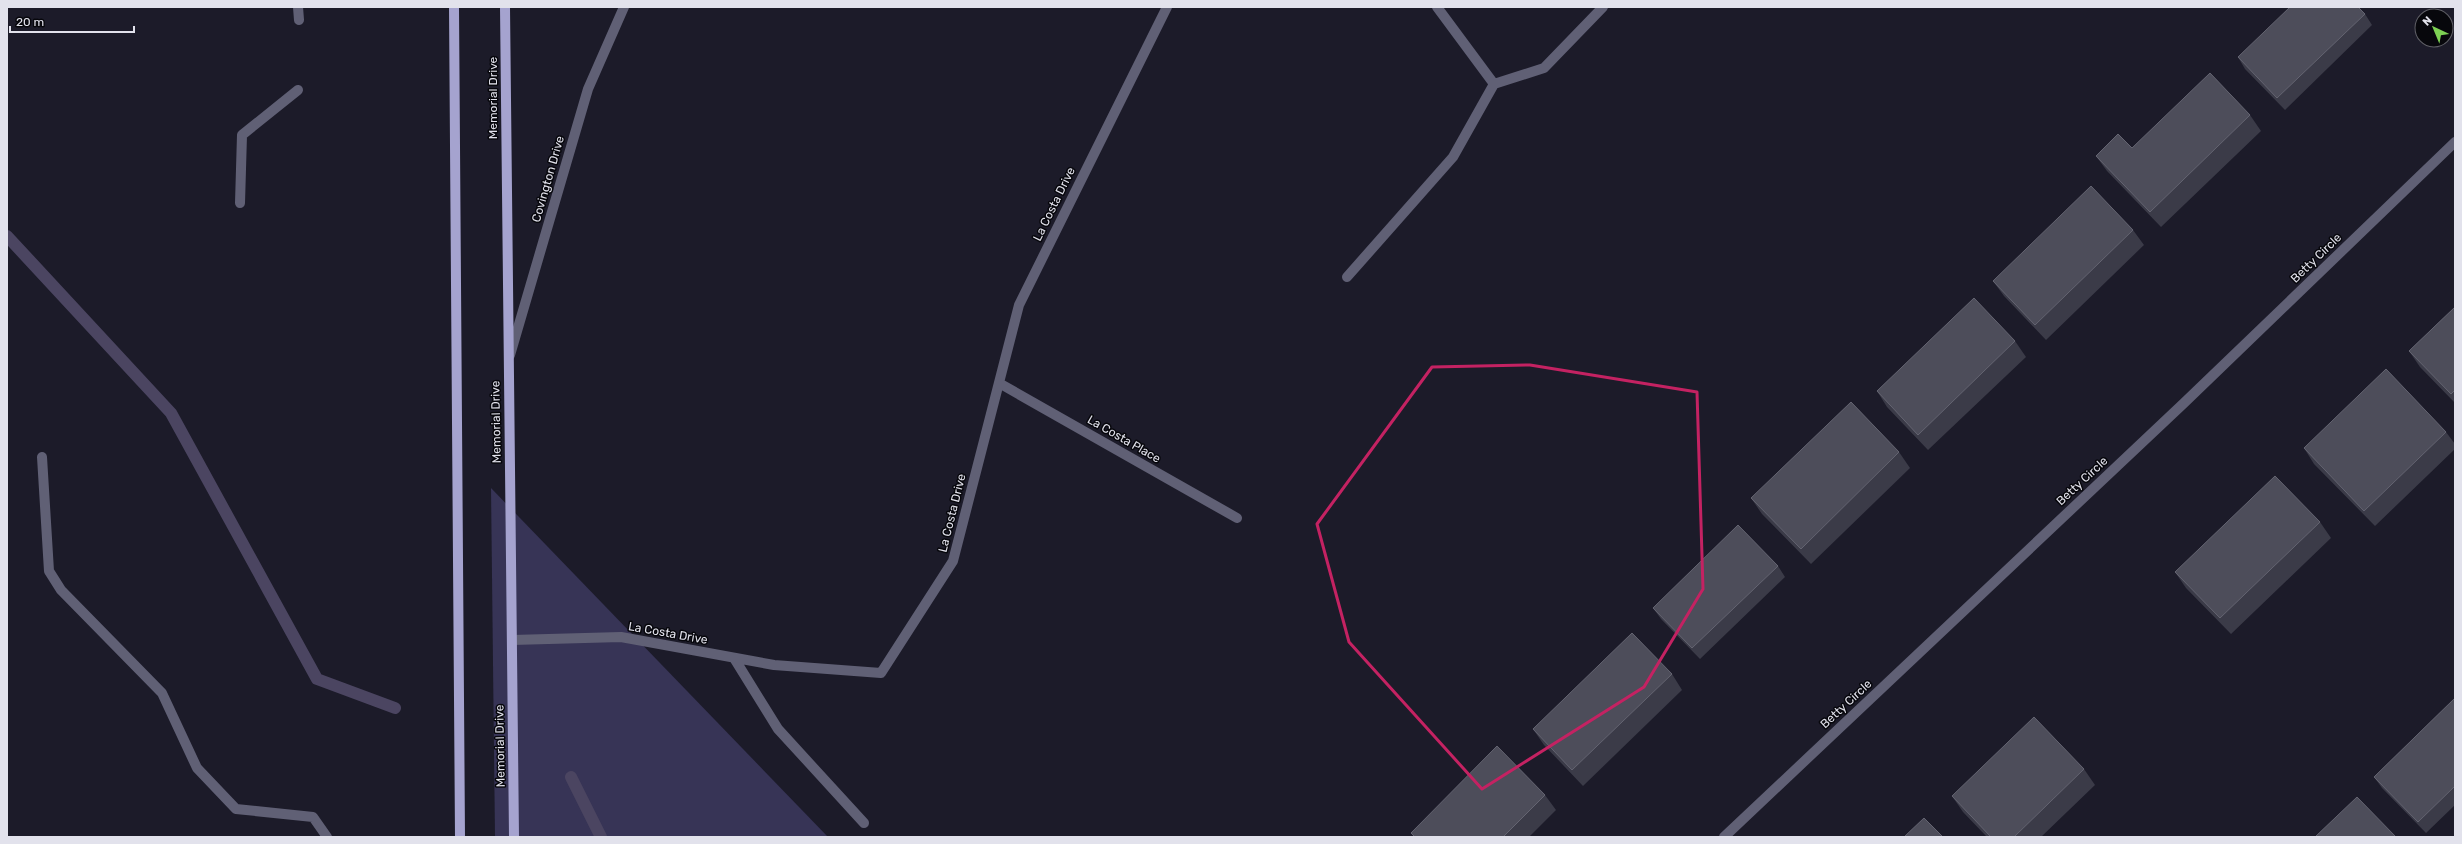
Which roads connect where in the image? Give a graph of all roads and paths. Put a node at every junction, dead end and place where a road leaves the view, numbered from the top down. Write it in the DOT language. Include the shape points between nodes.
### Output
graph roads {
  1 [pos="298,7"];
  2 [pos="454,7"];
  3 [pos="505,7"];
  4 [pos="624,7"];
  5 [pos="1167,7"];
  6 [pos="1437,7"];
  7 [pos="1603,7"];
  8 [pos="298,20"];
  9 [pos="1494,84"];
  10 [pos="298,90"];
  11 [pos="2455,142"];
  12 [pos="240,203"];
  13 [pos="1347,277"];
  14 [pos="508,363"];
  15 [pos="999,383"];
  16 [pos="42,457"];
  17 [pos="1237,518"];
  18 [pos="512,640"];
  19 [pos="734,658"];
  20 [pos="864,822"];
  21 [pos="327,837"];
  22 [pos="460,837"];
  23 [pos="514,837"];
  24 [pos="1724,837"];
  1 -- 8 [label="street"];
  2 -- 22 [label="main road"];
  3 -- 14 [label="main road, Memorial Drive"];
  4 -- 14 [label="street, Covington Drive" via="588,89"];
  5 -- 15 [label="street, La Costa Drive" via="1019,305"];
  6 -- 9 [label="street"];
  7 -- 9 [label="street" via="1544,68"];
  9 -- 13 [label="street" via="1453,158"];
  10 -- 12 [label="street" via="242,135"];
  11 -- 24 [label="street, Betty Circle" via="2184,403"];
  14 -- 18 [label="main road, Memorial Drive"];
  15 -- 17 [label="street, La Costa Place"];
  15 -- 19 [label="street, La Costa Drive" via="953,561 881,673 774,665"];
  16 -- 21 [label="street" via="49,571 61,590 162,693 197,768 236,809 313,817"];
  18 -- 19 [label="street, La Costa Drive" via="620,637"];
  18 -- 23 [label="main road, Memorial Drive"];
  19 -- 20 [label="street" via="778,729"];
}
